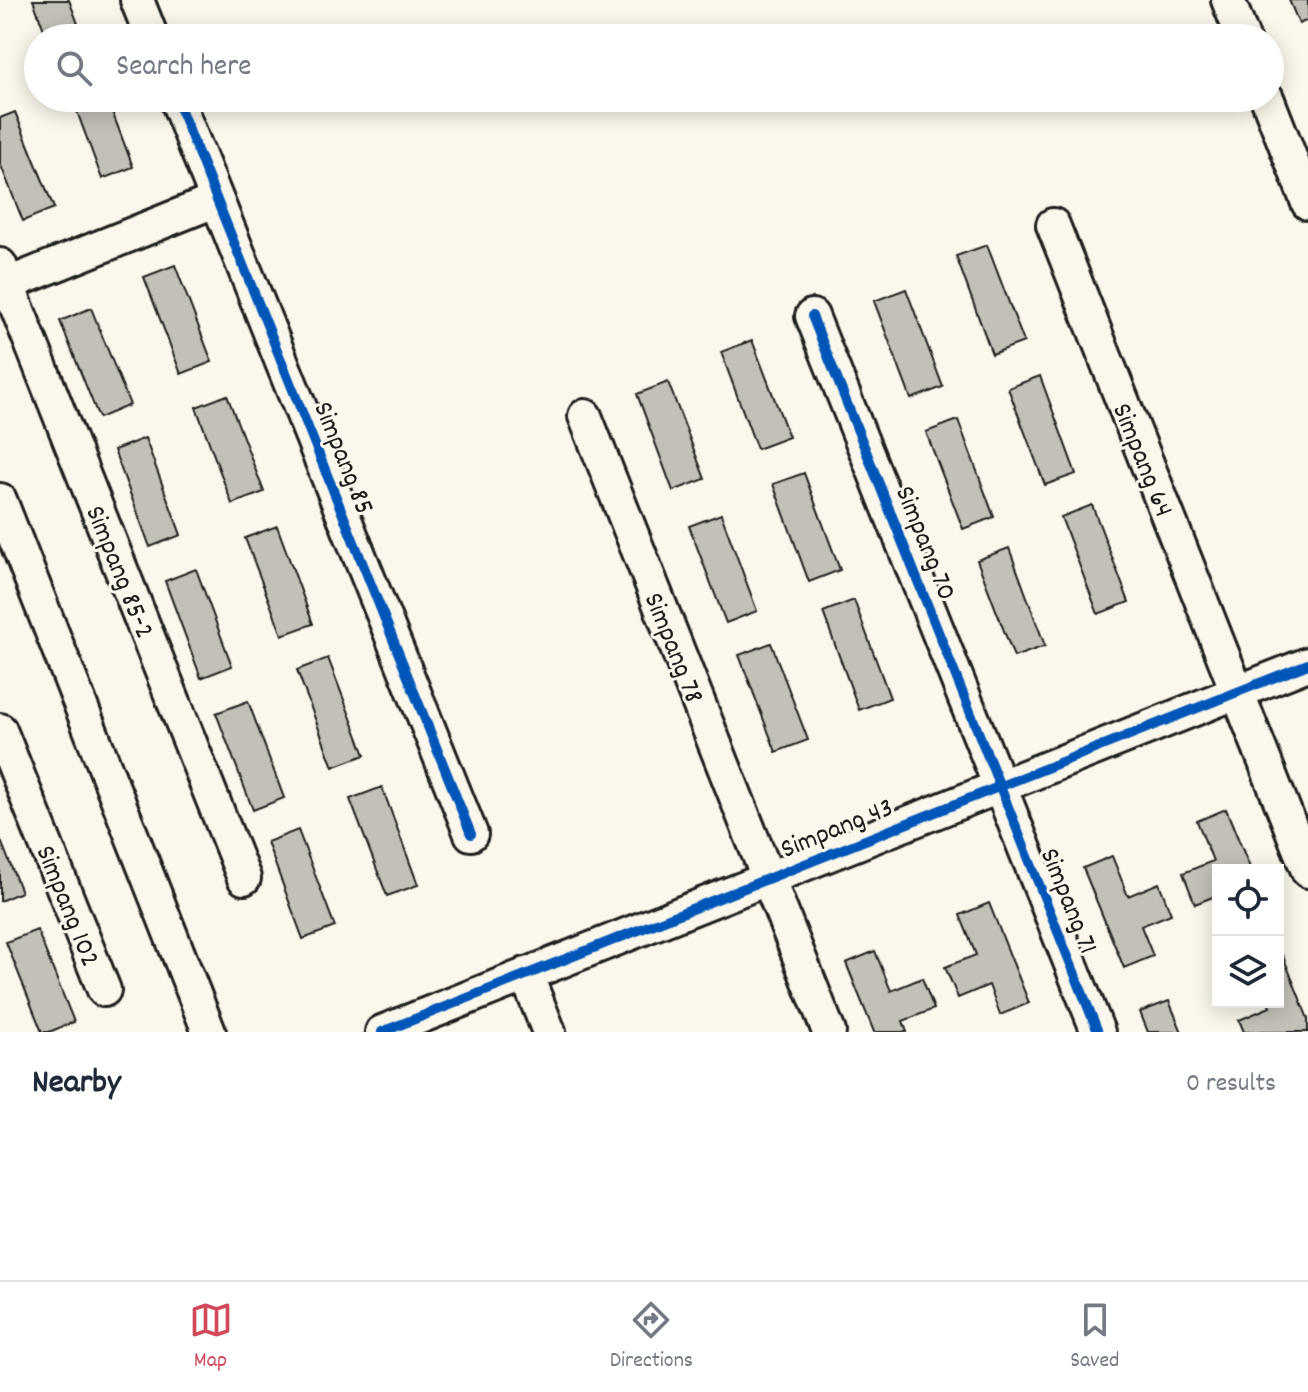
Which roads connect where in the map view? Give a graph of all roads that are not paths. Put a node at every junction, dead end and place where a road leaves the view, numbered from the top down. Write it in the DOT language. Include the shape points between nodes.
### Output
graph roads {
  1 [pos="137,0"];
  2 [pos="1228,0"];
  3 [pos="146,24"];
  4 [pos="1237,24"];
  5 [pos="182,112"];
  6 [pos="1272,112"];
  7 [pos="217,200"];
  8 [pos="1308,203"];
  9 [pos="1053,225"];
  10 [pos="4,274"];
  11 [pos="812,316"];
  12 [pos="585,416"];
  13 [pos="0,500"];
  14 [pos="1308,664"];
  15 [pos="1237,692"];
  16 [pos="0,730"];
  17 [pos="1000,786"];
  18 [pos="471,834"];
  19 [pos="1308,871"];
  20 [pos="244,878"];
  21 [pos="768,878"];
  22 [pos="526,974"];
  23 [pos="104,990"];
  24 [pos="209,1032"];
  25 [pos="382,1032"];
  26 [pos="549,1032"];
  27 [pos="829,1032"];
  28 [pos="1098,1032"];
  1 -- 3 [label="street"];
  2 -- 4 [label="street"];
  5 -- 7 [label="street, Simpang 85"];
  6 -- 8 [label="street"];
  7 -- 10 [label="street"];
  7 -- 18 [label="street, Simpang 85"];
  9 -- 15 [label="street, Simpang 64"];
  10 -- 20 [label="street, Simpang 85-2"];
  11 -- 17 [label="street, Simpang 70"];
  12 -- 21 [label="street, Simpang 78"];
  13 -- 24 [label="street"];
  14 -- 15 [label="street, Simpang 43"];
  15 -- 17 [label="street, Simpang 43"];
  15 -- 19 [label="street, Simpang 64"];
  16 -- 23 [label="street, Simpang 102"];
  17 -- 21 [label="street, Simpang 43"];
  17 -- 28 [label="street, Simpang 71"];
  21 -- 22 [label="street, Simpang 43"];
  21 -- 27 [label="street, Simpang 78"];
  22 -- 25 [label="street, Simpang 43"];
  22 -- 26 [label="street"];
}
